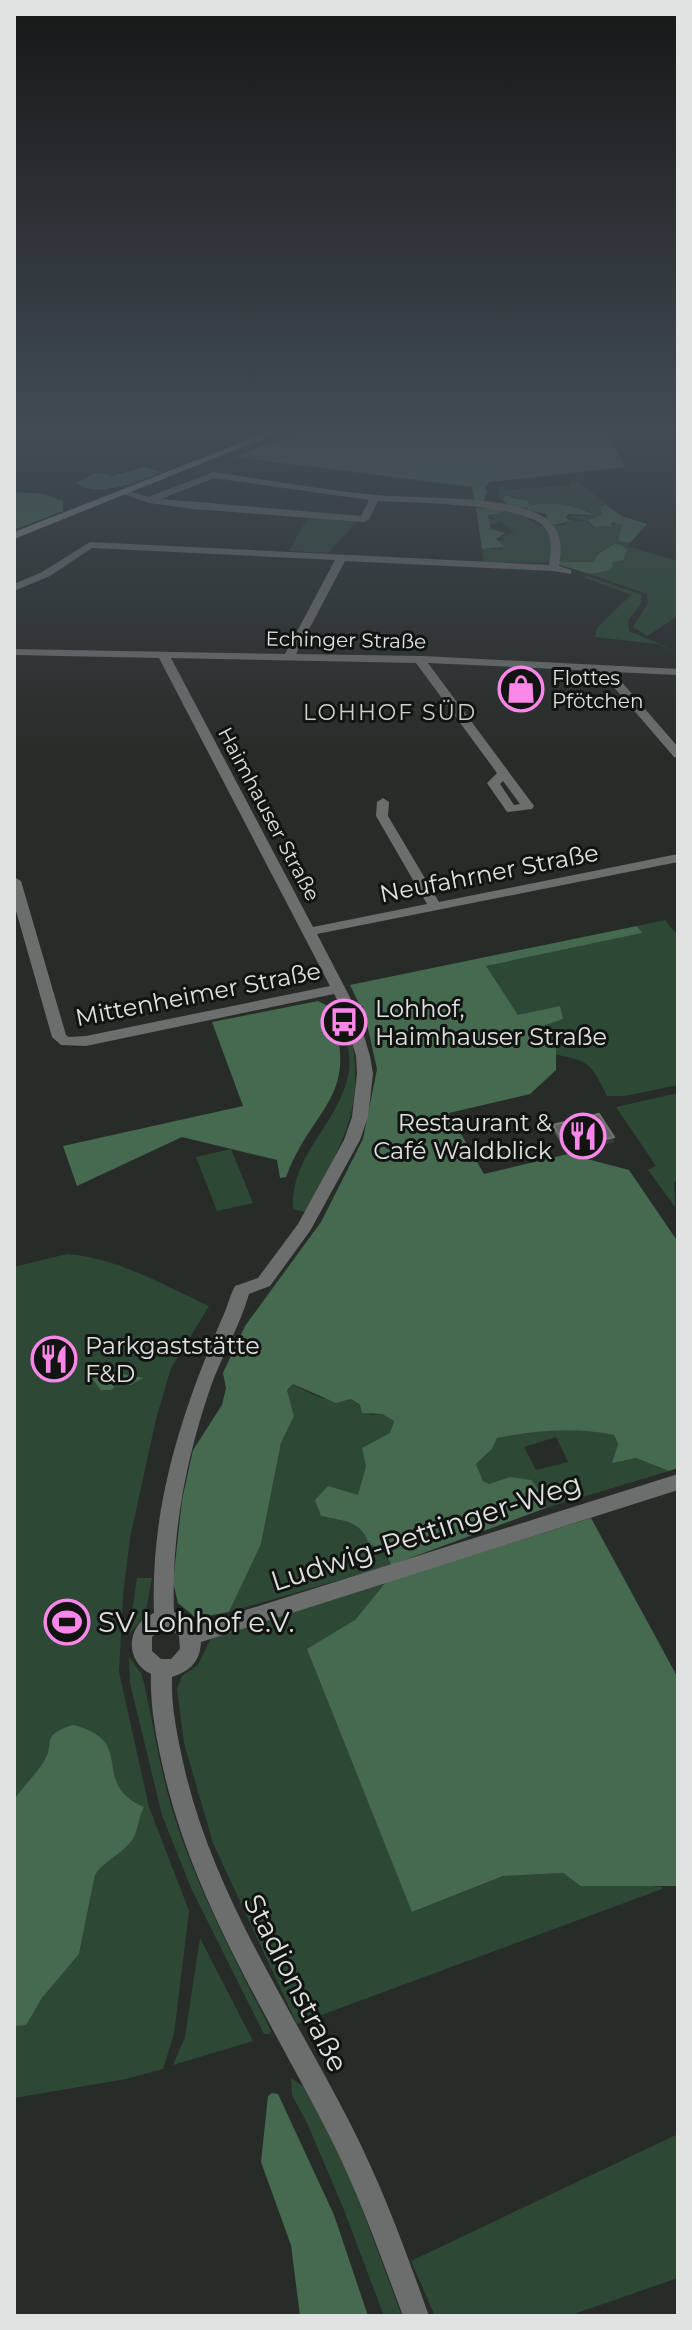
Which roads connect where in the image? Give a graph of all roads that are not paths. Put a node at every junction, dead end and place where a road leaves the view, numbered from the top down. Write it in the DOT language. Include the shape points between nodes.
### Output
graph roads {
  1 [pos="554,538"];
  2 [pos="341,558"];
  3 [pos="554,568"];
  4 [pos="567,572"];
  5 [pos="14,588"];
  6 [pos="14,652"];
  7 [pos="164,656"];
  8 [pos="289,657"];
  9 [pos="423,659"];
  10 [pos="603,668"];
  11 [pos="678,672"];
  12 [pos="678,754"];
  13 [pos="504,773"];
  14 [pos="383,802"];
  15 [pos="678,858"];
  16 [pos="14,881"];
  17 [pos="435,906"];
  18 [pos="308,932"];
  19 [pos="339,989"];
  20 [pos="678,1482"];
  21 [pos="164,1621"];
  22 [pos="192,1636"];
  23 [pos="162,1668"];
  24 [pos="416,2316"];
  1 -- 3 [label="street"];
  2 -- 3 [label="street"];
  2 -- 5 [label="street" via="90,545"];
  2 -- 8 [label="street"];
  3 -- 4 [label="street"];
  6 -- 7 [label="street, Echinger Straße"];
  7 -- 8 [label="street, Echinger Straße"];
  7 -- 18 [label="street, Haimhauser Straße"];
  8 -- 9 [label="street, Echinger Straße"];
  9 -- 10 [label="street, Echinger Straße"];
  9 -- 13 [label="street"];
  10 -- 11 [label="street, Echinger Straße"];
  10 -- 12 [label="street"];
  14 -- 17 [label="street" via="382,816"];
  15 -- 17 [label="street, Neufahrner Straße"];
  16 -- 19 [label="street, Mittenheimer Straße" via="59,1037 66,1042"];
  17 -- 18 [label="street, Neufahrner Straße"];
  18 -- 19 [label="street, Haimhauser Straße"];
  19 -- 21 [label="street" via="363,1056 360,1117 304,1227 264,1282 241,1290 213,1357 175,1485 162,1578"];
  20 -- 22 [label="street, Ludwig-Pettinger-Weg"];
  21 -- 22 [label="street" via="184,1626"];
  21 -- 23 [label="street" via="146,1630 139,1647 148,1663"];
  22 -- 23 [label="street" via="186,1658"];
  23 -- 24 [label="street, Stadionstraße" via="160,1688 173,1772 202,1862 242,1953 343,2136"];
}
